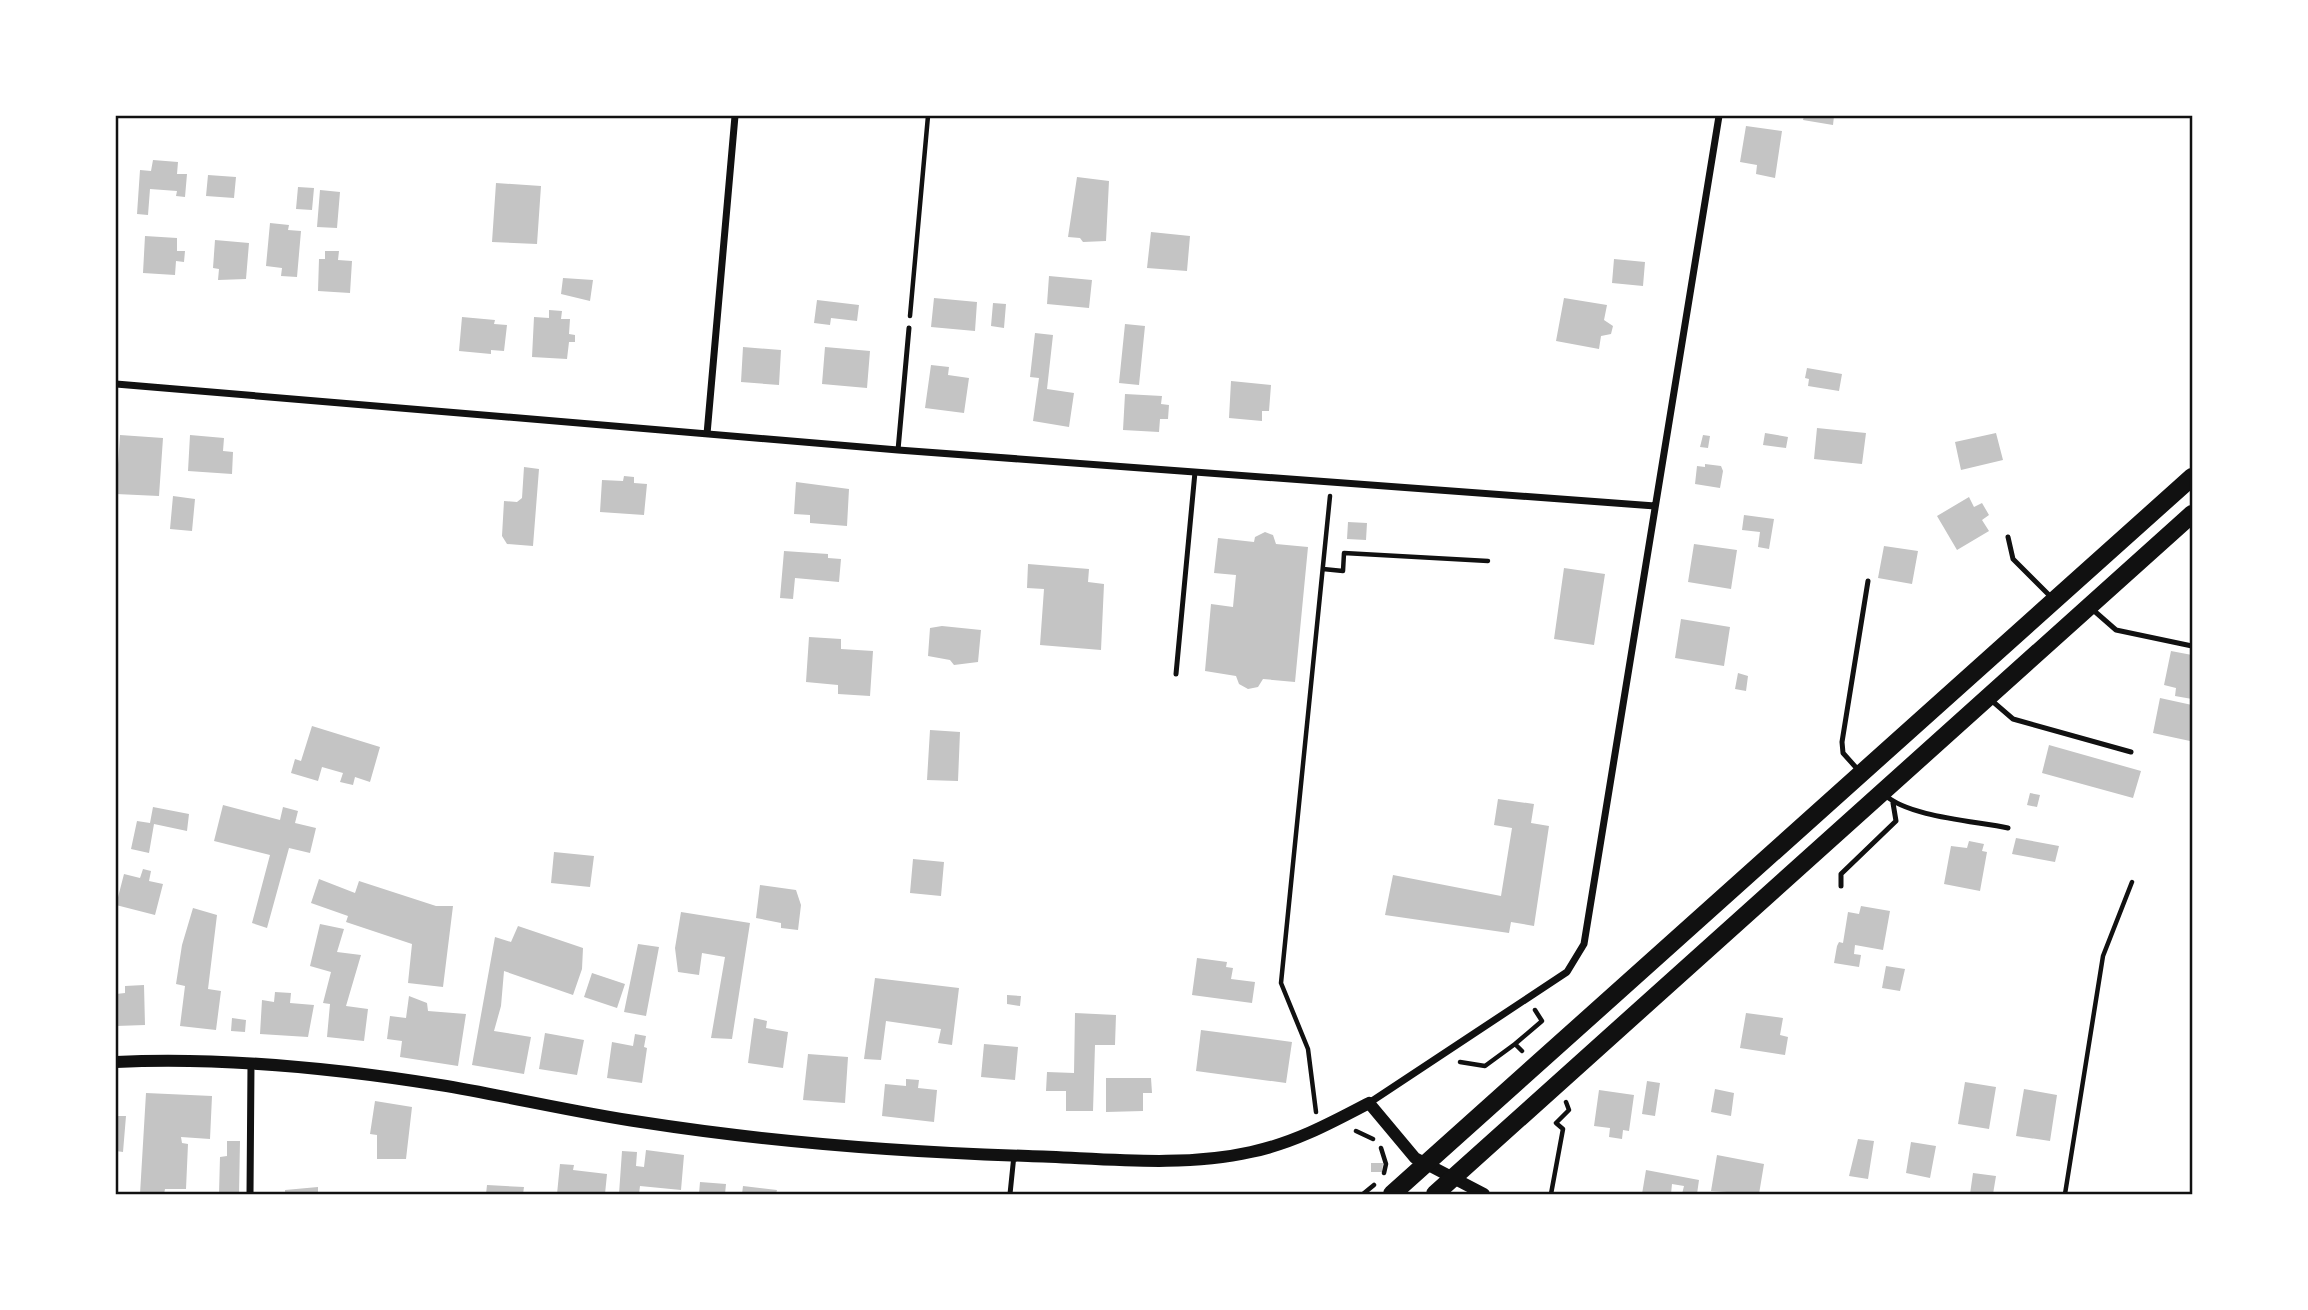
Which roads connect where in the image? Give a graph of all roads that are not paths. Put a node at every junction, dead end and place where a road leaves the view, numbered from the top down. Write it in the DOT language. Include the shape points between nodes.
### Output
graph roads {
  1 [pos="735,116"];
  2 [pos="1719,116"];
  3 [pos="909,328"];
  4 [pos="116,384"];
  5 [pos="708,434"];
  6 [pos="898,450"];
  7 [pos="1195,472"];
  8 [pos="2193,477"];
  9 [pos="1655,506"];
  10 [pos="2193,514"];
  11 [pos="2008,537"];
  12 [pos="1868,581"];
  13 [pos="2054,601"];
  14 [pos="2089,607"];
  15 [pos="2193,646"];
  16 [pos="1176,674"];
  17 [pos="1989,697"];
  18 [pos="2131,752"];
  19 [pos="1861,774"];
  20 [pos="1888,798"];
  21 [pos="2008,828"];
  22 [pos="1841,886"];
  23 [pos="116,1062"];
  24 [pos="251,1064"];
  25 [pos="1369,1103"];
  26 [pos="1014,1155"];
  27 [pos="1425,1165"];
  28 [pos="1453,1178"];
  29 [pos="250,1195"];
  30 [pos="1010,1195"];
  31 [pos="1392,1195"];
  32 [pos="1435,1195"];
  33 [pos="1484,1195"];
  1 -- 5 [label="street"];
  2 -- 9 [label="street"];
  3 -- 6 [label="lane"];
  4 -- 5 [label="street"];
  5 -- 6 [label="street"];
  6 -- 7 [label="street"];
  7 -- 9 [label="street"];
  7 -- 16 [label="lane"];
  8 -- 13 [label="main road"];
  9 -- 25 [label="street" via="1584,943 1567,972"];
  10 -- 14 [label="main road"];
  11 -- 13 [label="lane" via="2013,559"];
  12 -- 19 [label="lane" via="1842,742 1843,753"];
  13 -- 19 [label="main road"];
  14 -- 15 [label="lane" via="2116,630"];
  14 -- 17 [label="main road"];
  17 -- 18 [label="lane" via="2013,719"];
  17 -- 20 [label="main road"];
  19 -- 27 [label="main road"];
  20 -- 21 [label="lane"];
  20 -- 22 [label="lane" via="1896,821 1841,874"];
  20 -- 28 [label="main road"];
  23 -- 24 [label="street"];
  24 -- 26 [label="street" via="439,1085 639,1122 776,1140"];
  24 -- 29 [label="street"];
  25 -- 26 [label="street" via="1314,1132 1251,1153 1157,1159"];
  25 -- 27 [label="street"];
  26 -- 30 [label="lane"];
  27 -- 28 [label="street"];
  27 -- 31 [label="main road"];
  28 -- 32 [label="main road"];
  28 -- 33 [label="street"];
}
